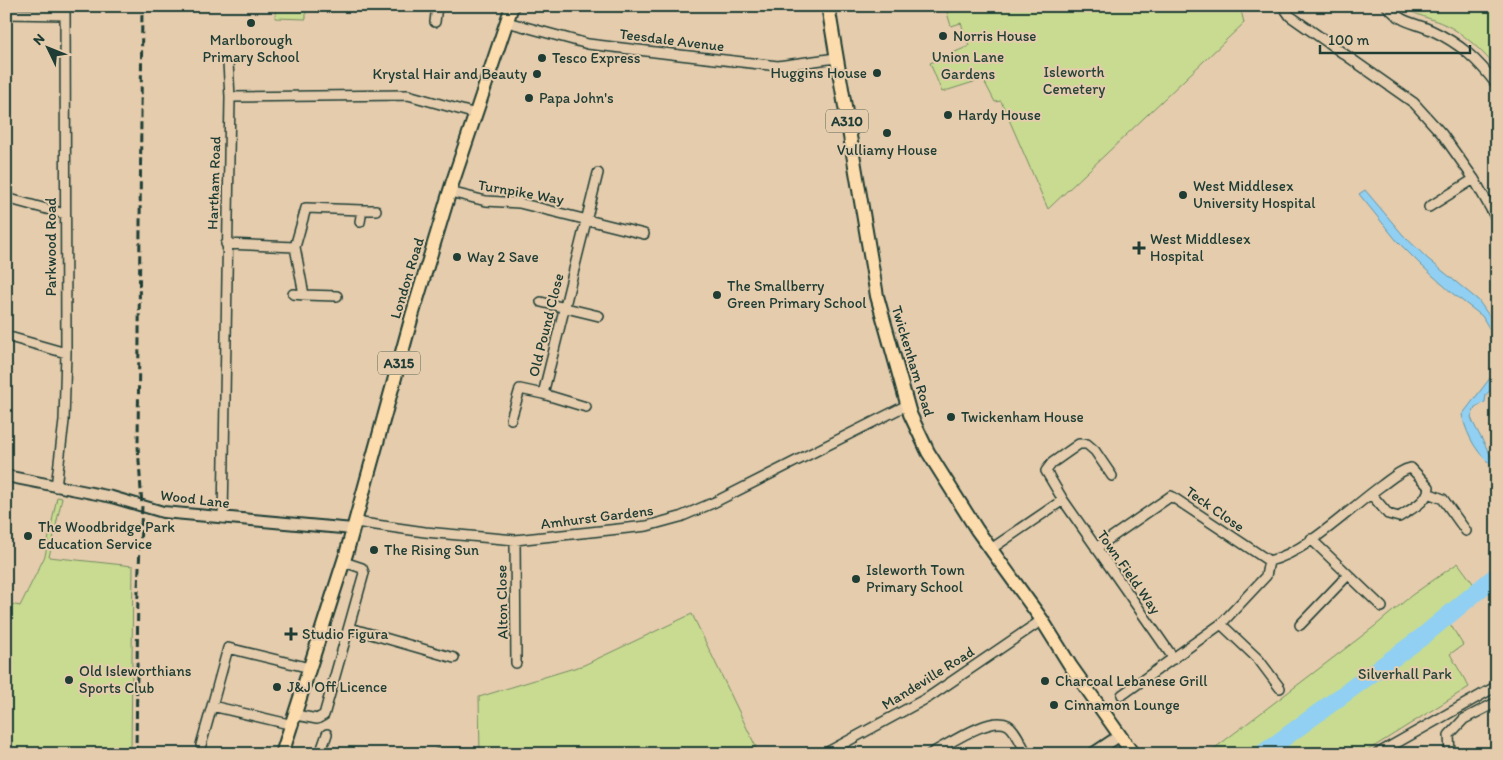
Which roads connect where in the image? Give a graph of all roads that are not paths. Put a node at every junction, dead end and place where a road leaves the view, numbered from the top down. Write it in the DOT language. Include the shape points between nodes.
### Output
graph roads {
  1 [pos="437,6"];
  2 [pos="512,6"];
  3 [pos="828,6"];
  4 [pos="1283,6"];
  5 [pos="1387,6"];
  6 [pos="65,10"];
  7 [pos="6,14"];
  8 [pos="435,22"];
  9 [pos="507,22"];
  10 [pos="836,58"];
  11 [pos="228,63"];
  12 [pos="1497,85"];
  13 [pos="230,97"];
  14 [pos="476,114"];
  15 [pos="598,173"];
  16 [pos="1474,179"];
  17 [pos="450,192"];
  18 [pos="6,198"];
  19 [pos="1429,207"];
  20 [pos="362,210"];
  21 [pos="376,210"];
  22 [pos="65,214"];
  23 [pos="587,218"];
  24 [pos="1497,220"];
  25 [pos="360,222"];
  26 [pos="644,234"];
  27 [pos="226,244"];
  28 [pos="295,247"];
  29 [pos="293,294"];
  30 [pos="304,295"];
  31 [pos="337,296"];
  32 [pos="541,302"];
  33 [pos="566,308"];
  34 [pos="600,316"];
  35 [pos="6,336"];
  36 [pos="66,353"];
  37 [pos="543,394"];
  38 [pos="907,405"];
  39 [pos="586,407"];
  40 [pos="511,420"];
  41 [pos="6,476"];
  42 [pos="1112,476"];
  43 [pos="56,487"];
  44 [pos="1428,493"];
  45 [pos="1371,494"];
  46 [pos="1063,500"];
  47 [pos="223,518"];
  48 [pos="354,525"];
  49 [pos="1466,531"];
  50 [pos="1311,539"];
  51 [pos="515,540"];
  52 [pos="1096,548"];
  53 [pos="990,549"];
  54 [pos="1269,561"];
  55 [pos="344,562"];
  56 [pos="1347,576"];
  57 [pos="1382,607"];
  58 [pos="1042,620"];
  59 [pos="1220,624"];
  60 [pos="1300,625"];
  61 [pos="350,628"];
  62 [pos="454,658"];
  63 [pos="1174,659"];
  64 [pos="516,663"];
  65 [pos="310,668"];
  66 [pos="1497,686"];
  67 [pos="1280,688"];
  68 [pos="1122,695"];
  69 [pos="1497,702"];
  70 [pos="212,706"];
  71 [pos="294,720"];
  72 [pos="327,734"];
  73 [pos="1119,736"];
  74 [pos="201,745"];
  75 [pos="469,753"];
  76 [pos="282,754"];
  77 [pos="320,754"];
  78 [pos="438,754"];
  79 [pos="824,754"];
  80 [pos="930,754"];
  81 [pos="1027,754"];
  82 [pos="1092,754"];
  83 [pos="1133,754"];
  84 [pos="1377,754"];
  85 [pos="1450,754"];
  1 -- 8 [label="street"];
  2 -- 9 [label="main road, London Road / A315"];
  3 -- 10 [label="main road, Twickenham Road / A310"];
  4 -- 16 [label="street" via="1290,16 1414,103 1442,134"];
  5 -- 12 [label="street" via="1397,18 1431,30 1463,47 1478,60"];
  6 -- 7 [label="street"];
  6 -- 22 [label="street, Parkwood Road"];
  9 -- 10 [label="street, Teesdale Avenue" via="588,44 778,66"];
  9 -- 14 [label="main road, London Road / A315"];
  10 -- 38 [label="main road, Twickenham Road / A310" via="877,296"];
  11 -- 13 [label="street, Hartham Road"];
  13 -- 14 [label="street" via="408,95"];
  13 -- 27 [label="street, Hartham Road"];
  14 -- 17 [label="main road, London Road / A315"];
  15 -- 23 [label="street"];
  16 -- 19 [label="street"];
  16 -- 24 [label="street"];
  17 -- 23 [label="street, Turnpike Way" via="476,200 519,203"];
  17 -- 48 [label="main road, London Road / A315"];
  18 -- 22 [label="street"];
  20 -- 21 [label="street"];
  20 -- 25 [label="street"];
  20 -- 28 [label="street" via="306,208"];
  22 -- 36 [label="street, Parkwood Road"];
  23 -- 26 [label="street, Turnpike Way"];
  23 -- 33 [label="street, Old Pound Close"];
  27 -- 28 [label="street"];
  27 -- 47 [label="street, Hartham Road"];
  28 -- 30 [label="street"];
  29 -- 30 [label="street"];
  30 -- 31 [label="street"];
  32 -- 33 [label="street"];
  33 -- 34 [label="street"];
  33 -- 37 [label="street, Old Pound Close"];
  35 -- 36 [label="street"];
  36 -- 43 [label="street, Parkwood Road" via="64,421"];
  37 -- 39 [label="street, Old Pound Close"];
  37 -- 40 [label="street" via="520,389"];
  38 -- 51 [label="street, Amhurst Gardens" via="680,517 647,526 590,534"];
  38 -- 53 [label="main road, Twickenham Road / A310" via="935,464"];
  41 -- 43 [label="street, Wood Lane"];
  42 -- 46 [label="street, Town Field Way" via="1095,451 1087,444 1079,444 1046,471"];
  43 -- 47 [label="street, Wood Lane" via="112,497 163,512"];
  44 -- 45 [label="street" via="1423,501 1399,517 1388,514"];
  44 -- 45 [label="street" via="1429,487 1411,468"];
  44 -- 49 [label="street" via="1443,500"];
  45 -- 50 [label="street"];
  46 -- 52 [label="street, Town Field Way"];
  46 -- 53 [label="street"];
  47 -- 48 [label="street, Wood Lane"];
  48 -- 51 [label="street, Amhurst Gardens"];
  48 -- 55 [label="main road, London Road / A315"];
  50 -- 54 [label="street" via="1286,556"];
  50 -- 56 [label="street"];
  51 -- 64 [label="street, Alton Close"];
  52 -- 54 [label="street, Teck Close" via="1172,496"];
  52 -- 63 [label="street, Town Field Way"];
  53 -- 58 [label="main road, Twickenham Road / A310"];
  54 -- 59 [label="street" via="1266,576"];
  55 -- 61 [label="street" via="364,570"];
  55 -- 65 [label="main road, London Road / A315"];
  56 -- 57 [label="street"];
  56 -- 60 [label="street"];
  58 -- 73 [label="main road, Twickenham Road / A310"];
  58 -- 79 [label="street, Mandeville Road" via="929,697"];
  59 -- 63 [label="street"];
  59 -- 67 [label="street" via="1260,660"];
  61 -- 62 [label="street"];
  61 -- 71 [label="street" via="324,715 316,719"];
  63 -- 68 [label="street"];
  65 -- 70 [label="street" via="228,648"];
  65 -- 71 [label="main road, London Road / A315"];
  66 -- 84 [label="street"];
  69 -- 85 [label="street" via="1464,719 1450,736"];
  70 -- 71 [label="street"];
  70 -- 74 [label="street"];
  71 -- 76 [label="main road, London Road / A315"];
  72 -- 77 [label="street"];
  73 -- 82 [label="street"];
  73 -- 83 [label="main road, Twickenham Road / A310"];
  75 -- 78 [label="street"];
  80 -- 81 [label="street" via="989,723 1001,723 1010,726"];
}
